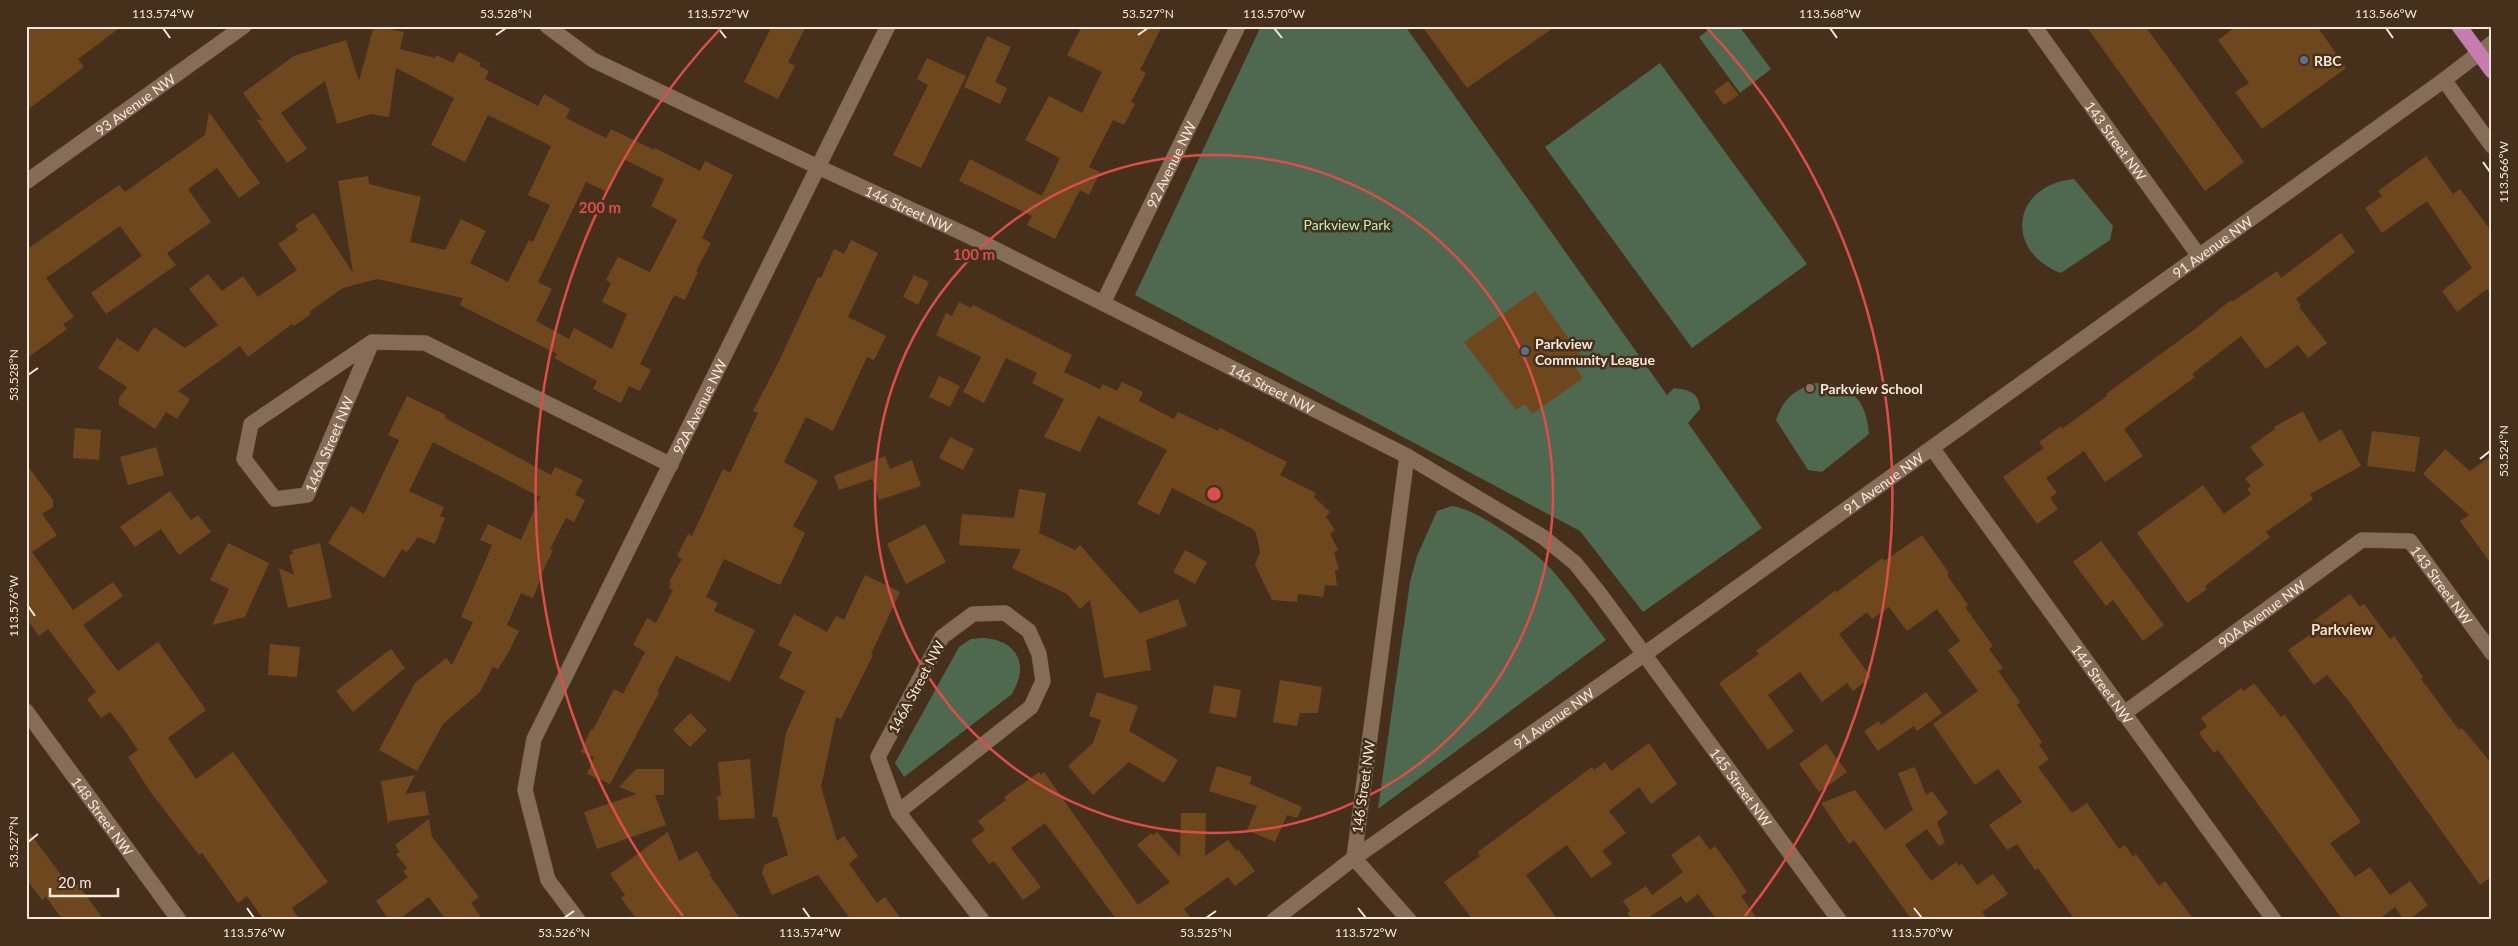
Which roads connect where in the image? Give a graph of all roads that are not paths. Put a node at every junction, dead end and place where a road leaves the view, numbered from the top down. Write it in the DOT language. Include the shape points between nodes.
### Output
graph roads {
  1 [pos="244,26"];
  2 [pos="547,26"];
  3 [pos="888,26"];
  4 [pos="1238,26"];
  5 [pos="2034,26"];
  6 [pos="2459,26"];
  7 [pos="2492,43"];
  8 [pos="2479,53"];
  9 [pos="2492,71"];
  10 [pos="2444,80"];
  11 [pos="2492,146"];
  12 [pos="818,167"];
  13 [pos="26,182"];
  14 [pos="2199,256"];
  15 [pos="1103,303"];
  16 [pos="372,342"];
  17 [pos="1932,448"];
  18 [pos="1407,456"];
  19 [pos="671,465"];
  20 [pos="2410,541"];
  21 [pos="1646,653"];
  22 [pos="2492,653"];
  23 [pos="26,711"];
  24 [pos="2123,714"];
  25 [pos="898,812"];
  26 [pos="1354,858"];
  27 [pos="179,920"];
  28 [pos="578,920"];
  29 [pos="982,920"];
  30 [pos="1274,920"];
  31 [pos="1409,920"];
  32 [pos="1839,920"];
  33 [pos="2274,920"];
  1 -- 13 [label="street, 93 Avenue NW"];
  2 -- 12 [label="street, 146 Street NW" via="593,60"];
  3 -- 12 [label="street, 92A Avenue NW"];
  4 -- 15 [label="street, 92 Avenue NW"];
  5 -- 14 [label="street, 143 Street NW"];
  6 -- 8 [label="main road"];
  7 -- 8 [label="street, 91 Avenue NW"];
  8 -- 9 [label="main road"];
  8 -- 10 [label="street, 91 Avenue NW"];
  10 -- 11 [label="street"];
  10 -- 14 [label="street, 91 Avenue NW"];
  12 -- 15 [label="street, 146 Street NW"];
  12 -- 19 [label="street, 92A Avenue NW"];
  14 -- 17 [label="street, 91 Avenue NW"];
  15 -- 18 [label="street, 146 Street NW"];
  16 -- 16 [label="street, 146A Street NW" via="307,496 275,499 244,459 251,424"];
  16 -- 19 [label="street" via="425,343"];
  17 -- 21 [label="street, 91 Avenue NW"];
  17 -- 24 [label="street, 144 Street NW"];
  18 -- 21 [label="street, 146 Street NW" via="1556,547 1575,563"];
  18 -- 26 [label="street, 146 Street NW"];
  19 -- 28 [label="street, 92A Avenue NW" via="534,739 525,790 548,880"];
  20 -- 22 [label="street, 143 Street NW"];
  20 -- 24 [label="street, 90A Avenue NW" via="2362,540"];
  21 -- 26 [label="street, 91 Avenue NW"];
  21 -- 32 [label="street, 145 Street NW"];
  23 -- 27 [label="street, 148 Street NW"];
  24 -- 33 [label="street, 144 Street NW"];
  25 -- 25 [label="street, 146A Street NW" via="1031,707 1043,681 1039,654 1029,631 1005,613 973,614 942,636 878,757"];
  25 -- 29 [label="street, 146A Street NW"];
  26 -- 30 [label="street, 91 Avenue NW"];
  26 -- 31 [label="street"];
}
